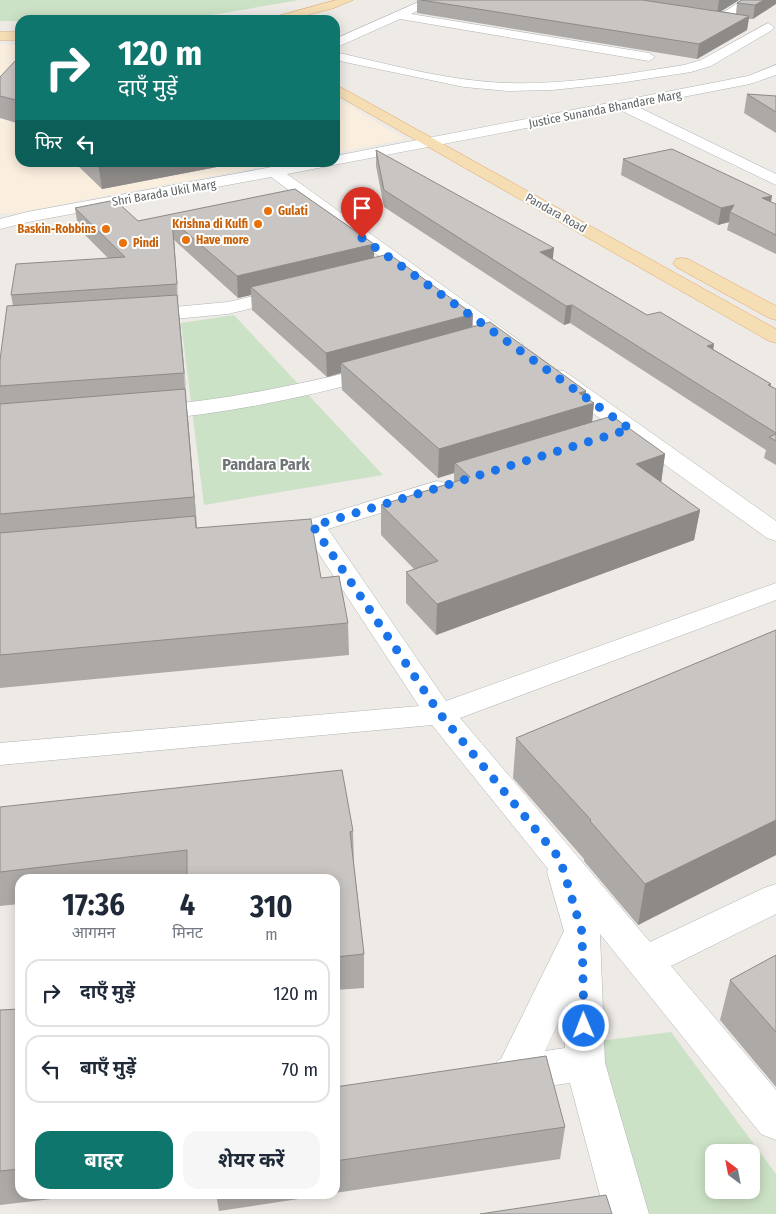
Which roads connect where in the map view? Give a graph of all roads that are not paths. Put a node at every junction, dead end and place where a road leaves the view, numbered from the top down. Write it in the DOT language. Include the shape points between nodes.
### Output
graph roads {
  1 [pos="347,0"];
  2 [pos="432,0"];
  3 [pos="750,0"];
  4 [pos="330,6"];
  5 [pos="295,15"];
  6 [pos="320,15"];
  7 [pos="396,15"];
  8 [pos="735,22"];
  9 [pos="752,25"];
  10 [pos="0,36"];
  11 [pos="15,36"];
  12 [pos="340,42"];
  13 [pos="340,57"];
  14 [pos="649,57"];
  15 [pos="776,69"];
  16 [pos="340,74"];
  17 [pos="340,91"];
  18 [pos="383,97"];
  19 [pos="624,106"];
  20 [pos="431,123"];
  21 [pos="456,137"];
  22 [pos="431,142"];
  23 [pos="479,150"];
  24 [pos="340,160"];
  25 [pos="304,167"];
  26 [pos="275,173"];
  27 [pos="776,180"];
  28 [pos="0,224"];
  29 [pos="667,254"];
  30 [pos="305,290"];
  31 [pos="776,314"];
  32 [pos="123,318"];
  33 [pos="501,337"];
  34 [pos="776,338"];
  35 [pos="474,345"];
  36 [pos="391,368"];
  37 [pos="128,415"];
  38 [pos="630,429"];
  39 [pos="602,437"];
  40 [pos="462,480"];
  41 [pos="313,526"];
  42 [pos="274,529"];
  43 [pos="776,533"];
  44 [pos="776,591"];
  45 [pos="440,714"];
  46 [pos="0,754"];
  47 [pos="560,859"];
  48 [pos="776,898"];
  49 [pos="582,932"];
  50 [pos="645,962"];
  51 [pos="585,1063"];
  52 [pos="515,1072"];
  53 [pos="477,1078"];
  54 [pos="776,1121"];
  55 [pos="627,1214"];
  1 -- 4 [label="main road"];
  2 -- 7 [label="street"];
  3 -- 8 [label="street" via="714,19"];
  4 -- 5 [label="main road"];
  4 -- 6 [label="main road"];
  7 -- 12 [label="street"];
  7 -- 14 [label="street"];
  9 -- 13 [label="street" via="768,27 706,63 668,72 562,85 507,86 454,81"];
  10 -- 11 [label="main road"];
  15 -- 19 [label="street, Justice Sunanda Bhandare Marg" via="750,80"];
  16 -- 18 [label="main road"];
  17 -- 22 [label="main road, Pandara Road"];
  19 -- 21 [label="street, Justice Sunanda Bhandare Marg"];
  19 -- 27 [label="street"];
  20 -- 21 [label="main road"];
  21 -- 22 [label="street, Justice Sunanda Bhandare Marg"];
  21 -- 23 [label="main road"];
  22 -- 24 [label="street"];
  22 -- 34 [label="main road, Pandara Road"];
  25 -- 26 [label="street, Shri Barada Ukil Marg"];
  26 -- 28 [label="street, Shri Barada Ukil Marg"];
  26 -- 33 [label="street" via="392,268"];
  29 -- 31 [label="main road"];
  30 -- 32 [label="street" via="228,308"];
  33 -- 35 [label="street"];
  33 -- 38 [label="street"];
  36 -- 37 [label="street" via="274,396"];
  38 -- 39 [label="street"];
  38 -- 43 [label="street"];
  40 -- 41 [label="street"];
  41 -- 42 [label="street"];
  41 -- 45 [label="street"];
  44 -- 45 [label="street"];
  45 -- 46 [label="street"];
  45 -- 47 [label="street"];
  47 -- 49 [label="street"];
  47 -- 50 [label="street"];
  48 -- 50 [label="street"];
  49 -- 51 [label="street"];
  49 -- 52 [label="street"];
  50 -- 54 [label="street"];
  51 -- 52 [label="street"];
  51 -- 55 [label="street"];
  52 -- 53 [label="street"];
}
